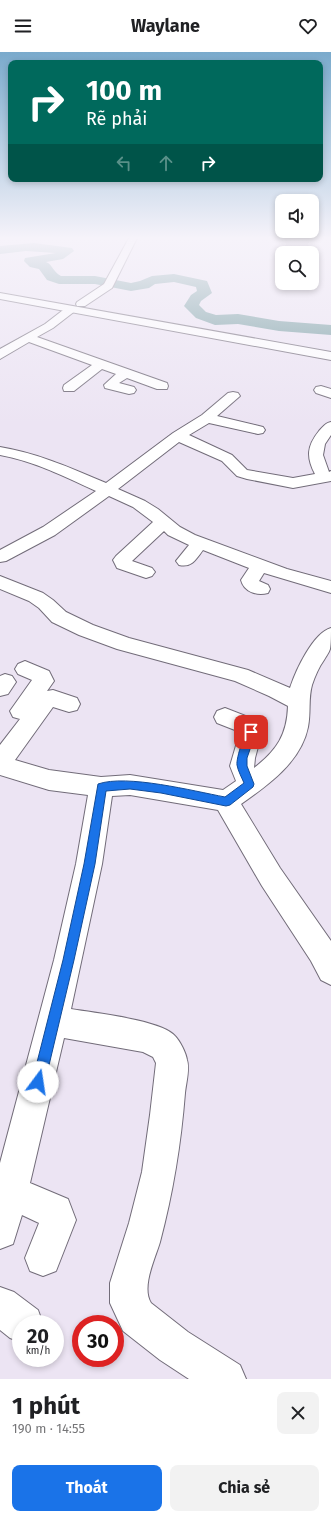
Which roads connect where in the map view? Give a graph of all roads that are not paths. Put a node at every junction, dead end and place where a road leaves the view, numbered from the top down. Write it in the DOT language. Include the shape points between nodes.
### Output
graph roads {
  1 [pos="21,300"];
  2 [pos="59,300"];
  3 [pos="87,300"];
  4 [pos="81,304"];
  5 [pos="71,309"];
  6 [pos="28,338"];
  7 [pos="331,348"];
  8 [pos="0,355"];
  9 [pos="76,356"];
  10 [pos="331,356"];
  11 [pos="65,362"];
  12 [pos="106,366"];
  13 [pos="127,373"];
  14 [pos="100,377"];
  15 [pos="162,386"];
  16 [pos="70,388"];
  17 [pos="129,390"];
  18 [pos="233,396"];
  19 [pos="207,418"];
  20 [pos="331,426"];
  21 [pos="258,430"];
  22 [pos="178,436"];
  23 [pos="0,451"];
  24 [pos="328,476"];
  25 [pos="107,490"];
  26 [pos="163,522"];
  27 [pos="200,543"];
  28 [pos="0,558"];
  29 [pos="185,561"];
  30 [pos="260,565"];
  31 [pos="146,572"];
  32 [pos="331,587"];
  33 [pos="3,588"];
  34 [pos="261,589"];
  35 [pos="331,635"];
  36 [pos="25,669"];
  37 [pos="300,702"];
  38 [pos="69,704"];
  39 [pos="225,717"];
  40 [pos="0,744"];
  41 [pos="0,764"];
  42 [pos="249,784"];
  43 [pos="101,787"];
  44 [pos="226,802"];
  45 [pos="331,970"];
  46 [pos="53,1021"];
  47 [pos="10,1192"];
  48 [pos="0,1231"];
  49 [pos="43,1258"];
  50 [pos="0,1306"];
  51 [pos="12,1315"];
  52 [pos="219,1377"];
  1 -- 5 [label="street"];
  2 -- 4 [label="street"];
  3 -- 4 [label="street"];
  4 -- 7 [label="street"];
  5 -- 6 [label="street"];
  5 -- 10 [label="street"];
  6 -- 8 [label="street"];
  6 -- 9 [label="street"];
  9 -- 11 [label="street"];
  9 -- 12 [label="street"];
  12 -- 13 [label="street"];
  12 -- 14 [label="street"];
  12 -- 16 [label="street"];
  13 -- 15 [label="street"];
  13 -- 17 [label="street" via="110,385"];
  18 -- 19 [label="street"];
  19 -- 21 [label="street"];
  19 -- 22 [label="street"];
  20 -- 24 [label="street" via="316,446 315,454 317,465"];
  22 -- 24 [label="street" via="227,458 242,473 252,476 292,483"];
  22 -- 25 [label="street"];
  23 -- 25 [label="street" via="39,461"];
  25 -- 26 [label="street" via="152,512"];
  25 -- 28 [label="street" via="49,531"];
  26 -- 27 [label="street" via="174,531"];
  26 -- 31 [label="street" via="122,560 122,564"];
  27 -- 29 [label="street"];
  27 -- 30 [label="street"];
  30 -- 32 [label="street"];
  30 -- 34 [label="street" via="250,580 251,584"];
  33 -- 37 [label="street" via="36,597 59,617 86,630 124,644 241,675"];
  35 -- 37 [label="street" via="314,657 300,691"];
  36 -- 40 [label="street" via="42,676 43,681"];
  37 -- 42 [label="street" via="299,720 294,737 280,758"];
  38 -- 41 [label="street" via="53,698 47,699"];
  39 -- 42 [label="street" via="248,726 251,732 242,766"];
  41 -- 43 [label="street" via="49,780"];
  42 -- 44 [label="street"];
  43 -- 44 [label="street" via="130,785"];
  43 -- 46 [label="street" via="89,864"];
  44 -- 45 [label="street"];
  46 -- 47 [label="street"];
  46 -- 52 [label="street" via="148,1037 164,1046 172,1061 159,1172 129,1283 129,1303 137,1317"];
  47 -- 48 [label="street"];
  47 -- 49 [label="street" via="54,1212 58,1220"];
  50 -- 51 [label="street"];
}
